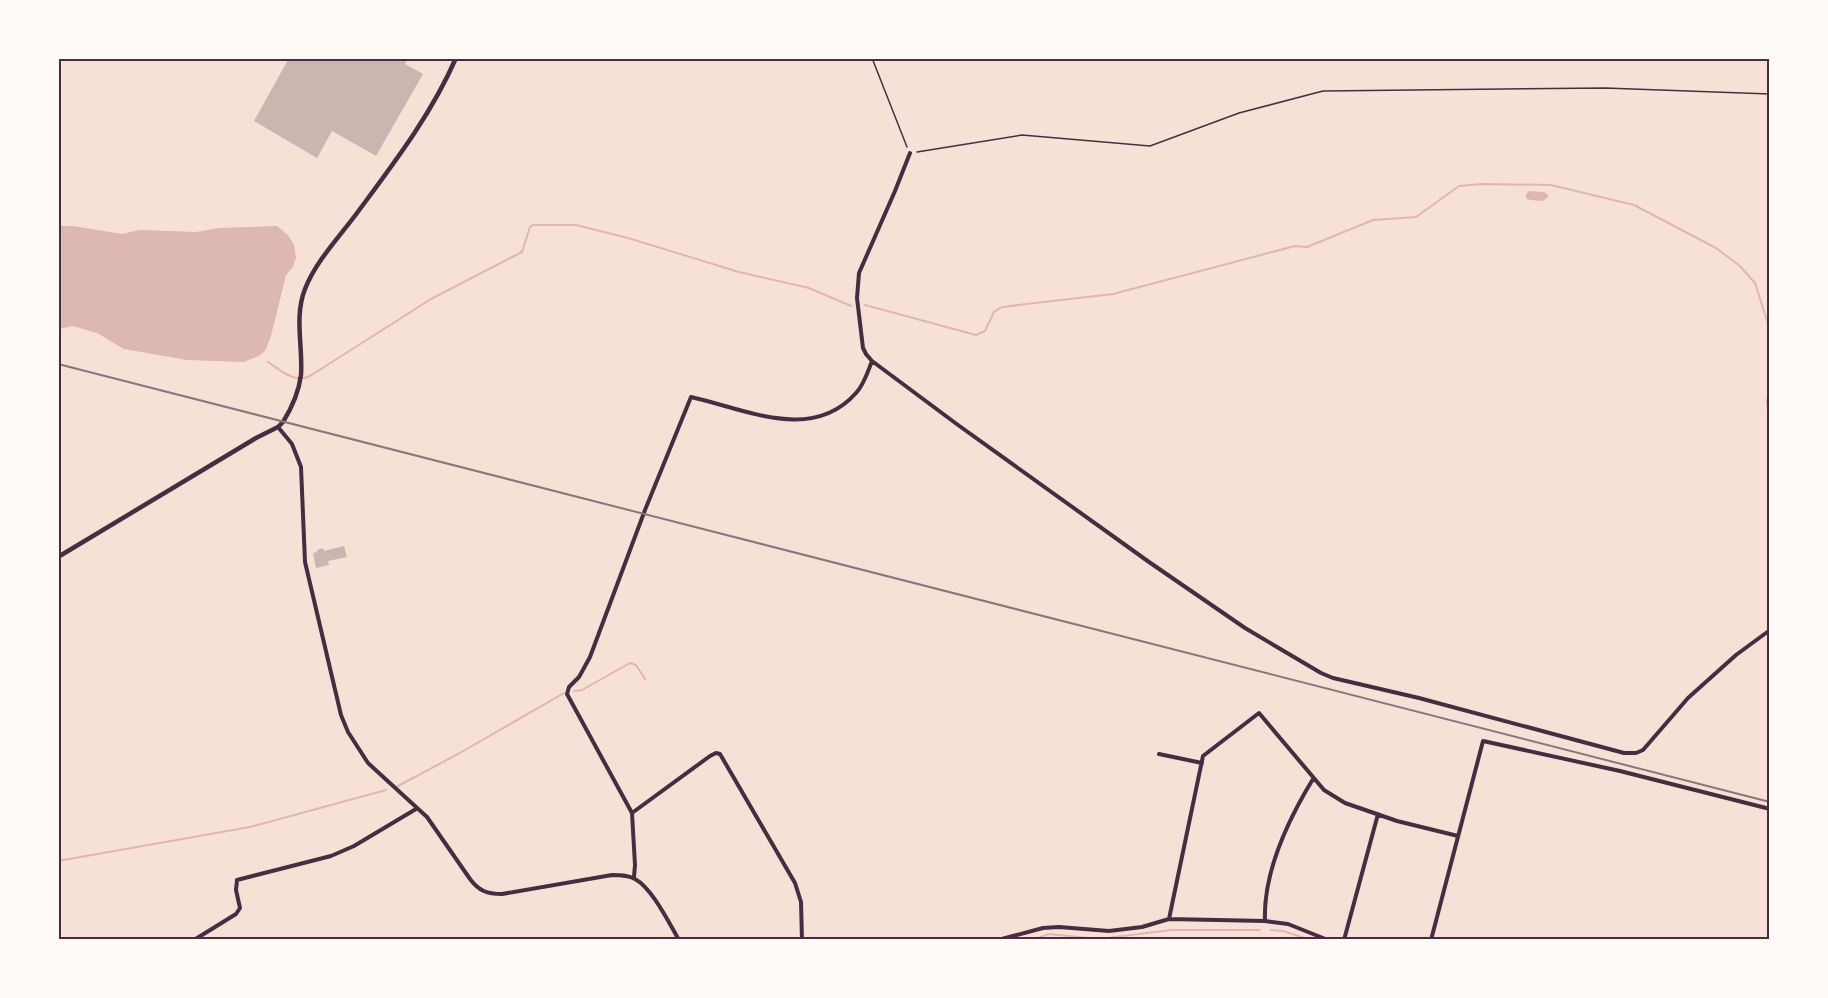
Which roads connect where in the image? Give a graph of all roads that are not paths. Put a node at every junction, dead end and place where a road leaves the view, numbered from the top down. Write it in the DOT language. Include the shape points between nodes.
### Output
graph roads {
  1 [pos="456,58"];
  2 [pos="909,153"];
  3 [pos="872,361"];
  4 [pos="278,427"];
  5 [pos="58,557"];
  6 [pos="1770,630"];
  7 [pos="1159,754"];
  8 [pos="1202,764"];
  9 [pos="1313,779"];
  10 [pos="416,809"];
  11 [pos="1770,809"];
  12 [pos="632,813"];
  13 [pos="1378,814"];
  14 [pos="1458,836"];
  15 [pos="634,877"];
  16 [pos="1169,919"];
  17 [pos="1265,921"];
  18 [pos="194,939"];
  19 [pos="680,939"];
  20 [pos="802,939"];
  21 [pos="998,939"];
  22 [pos="1328,939"];
  23 [pos="1344,939"];
  24 [pos="1431,939"];
  1 -- 4 [label="street" via="402,153 306,287 299,320 301,375"];
  2 -- 3 [label="street" via="857,284 863,348"];
  3 -- 6 [label="street" via="1149,562 1245,628 1333,678 1630,753 1643,750 1688,698"];
  3 -- 12 [label="street" via="857,392 838,408 812,419 786,420 692,397 591,657 567,694"];
  4 -- 5 [label="street"];
  4 -- 10 [label="street" via="292,444 301,467 305,562 341,715 368,764"];
  7 -- 8 [label="street"];
  8 -- 9 [label="street" via="1203,756 1259,713"];
  8 -- 16 [label="street"];
  9 -- 13 [label="street" via="1339,799"];
  9 -- 17 [label="street" via="1293,814 1276,859 1267,888"];
  10 -- 15 [label="street" via="435,828 476,888 484,892 502,894 612,875"];
  10 -- 18 [label="street" via="337,854 237,880 240,908 236,914"];
  11 -- 14 [label="street" via="1483,741"];
  12 -- 15 [label="street"];
  12 -- 20 [label="street" via="710,756 720,754 795,883 801,902"];
  13 -- 14 [label="street"];
  13 -- 23 [label="street"];
  14 -- 24 [label="street"];
  15 -- 19 [label="street" via="647,889"];
  16 -- 17 [label="street"];
  16 -- 21 [label="street" via="1109,931 1043,928"];
  17 -- 22 [label="street" via="1288,924"];
}
